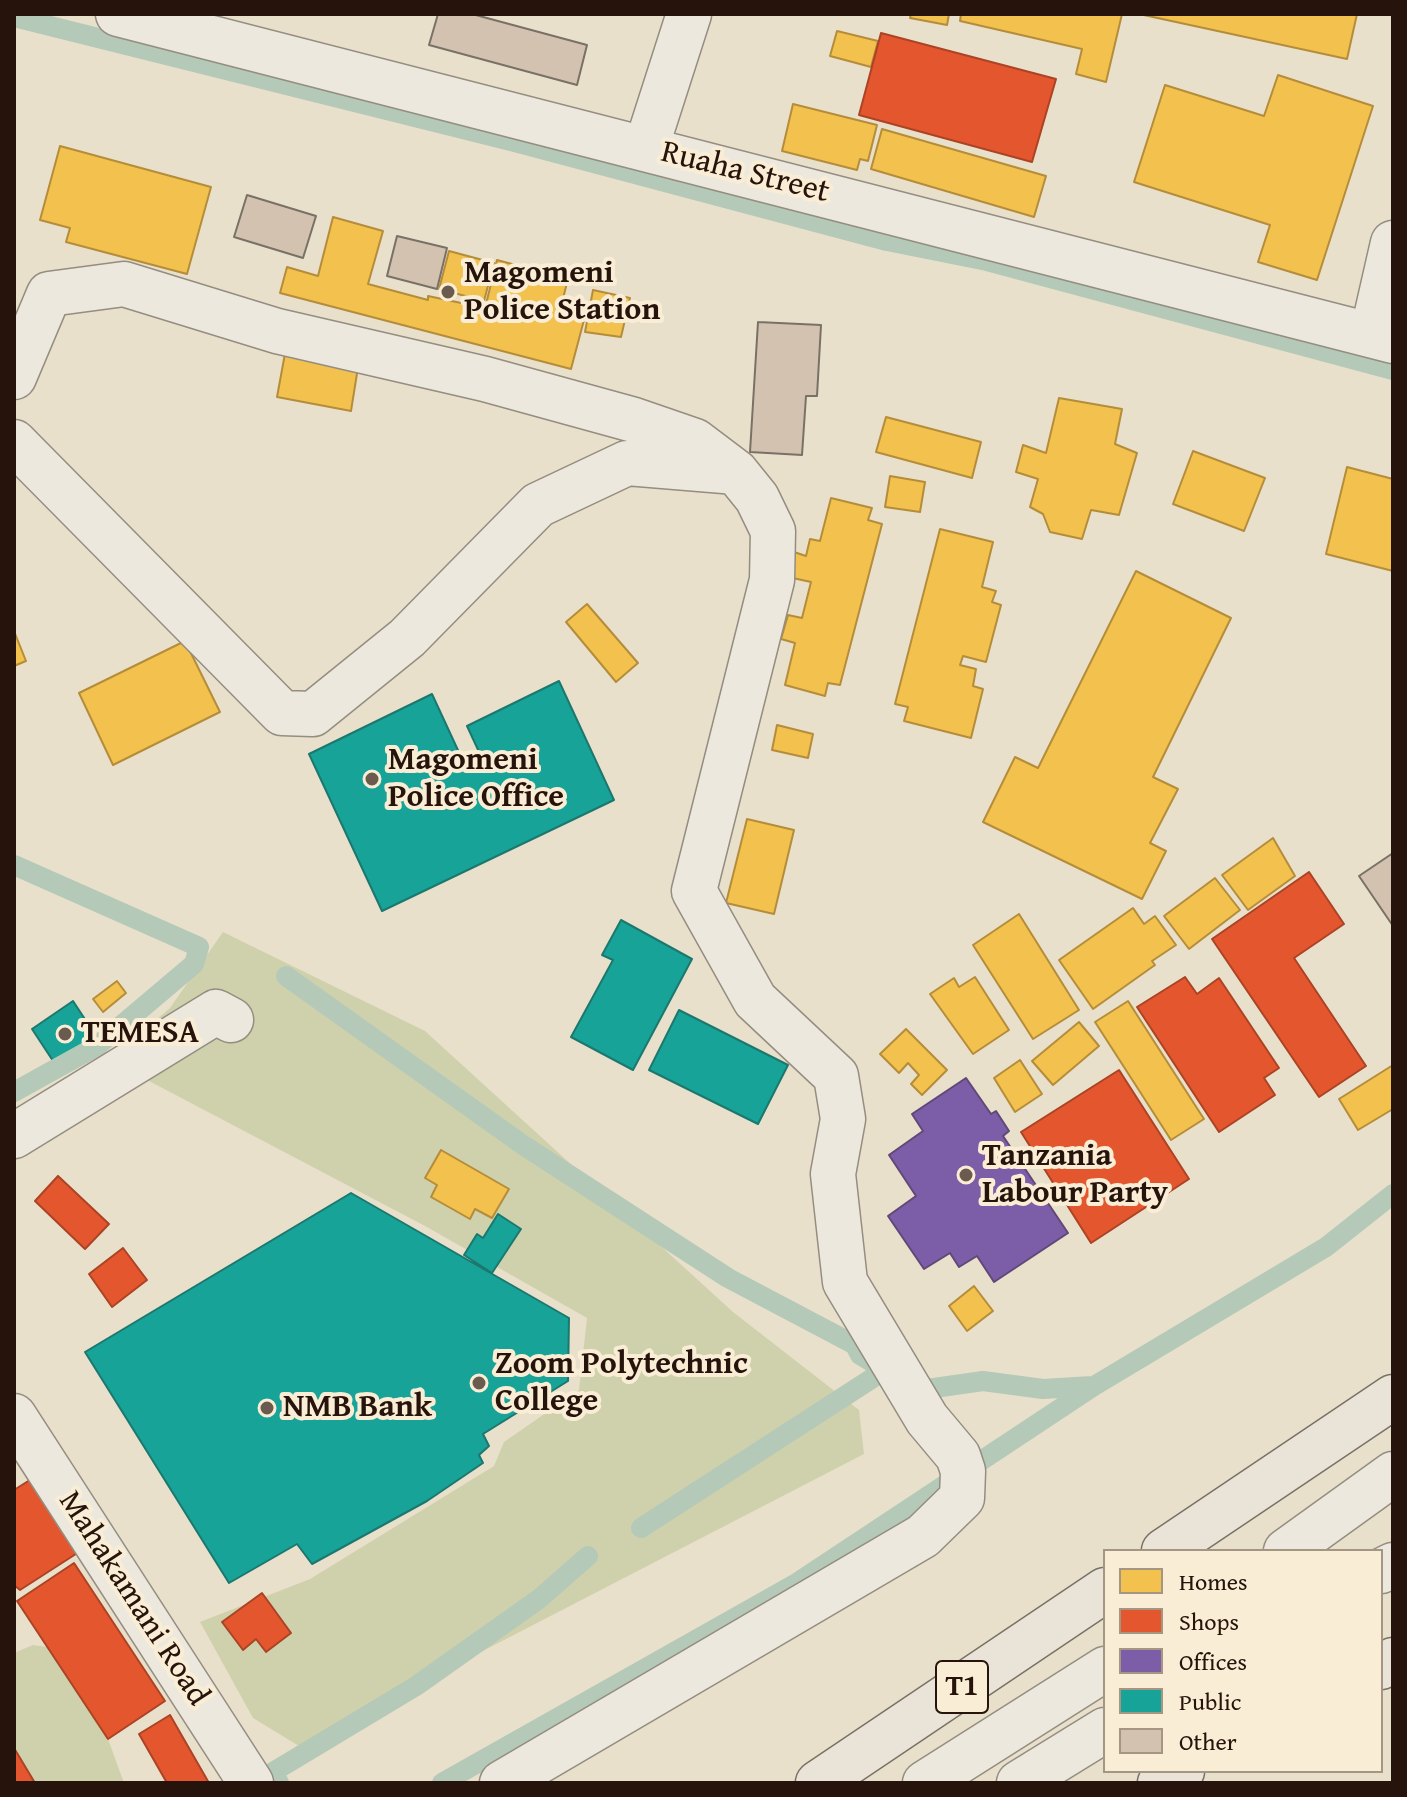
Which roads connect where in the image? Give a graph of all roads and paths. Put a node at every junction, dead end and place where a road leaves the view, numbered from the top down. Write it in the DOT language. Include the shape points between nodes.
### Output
graph roads {
  1 [pos="118,14"];
  2 [pos="689,14"];
  3 [pos="646,148"];
  4 [pos="1393,243"];
  5 [pos="1383,338"];
  6 [pos="14,377"];
  7 [pos="14,442"];
  8 [pos="736,472"];
  9 [pos="231,1020"];
  10 [pos="14,1136"];
  11 [pos="1393,1397"];
  12 [pos="14,1416"];
  13 [pos="1393,1474"];
  14 [pos="1167,1549"];
  15 [pos="1289,1549"];
  16 [pos="1103,1591"];
  17 [pos="1103,1670"];
  18 [pos="1103,1731"];
  19 [pos="1178,1773"];
  20 [pos="251,1783"];
  21 [pos="502,1783"];
  22 [pos="818,1783"];
  23 [pos="925,1783"];
  24 [pos="1019,1783"];
  25 [pos="1160,1783"];
  1 -- 3 [label="street, Ruaha Street"];
  2 -- 3 [label="street"];
  3 -- 5 [label="street, Ruaha Street"];
  4 -- 5 [label="street"];
  6 -- 8 [label="street" via="49,294 124,284 277,331 634,420 695,441"];
  7 -- 8 [label="street" via="282,713 313,714 407,638 538,505 627,463"];
  8 -- 21 [label="street" via="773,531 772,580 694,891 755,1000 836,1076 843,1119 833,1174 845,1282 927,1419 958,1456 962,1498 923,1536"];
  9 -- 10 [label="street" via="216,1012"];
  11 -- 14 [label="highway"];
  12 -- 20 [label="street, Mahakamani Road"];
  13 -- 15 [label="street"];
  16 -- 22 [label="highway, T1"];
  17 -- 23 [label="street"];
  18 -- 24 [label="street"];
  19 -- 25 [label="highway"];
}
